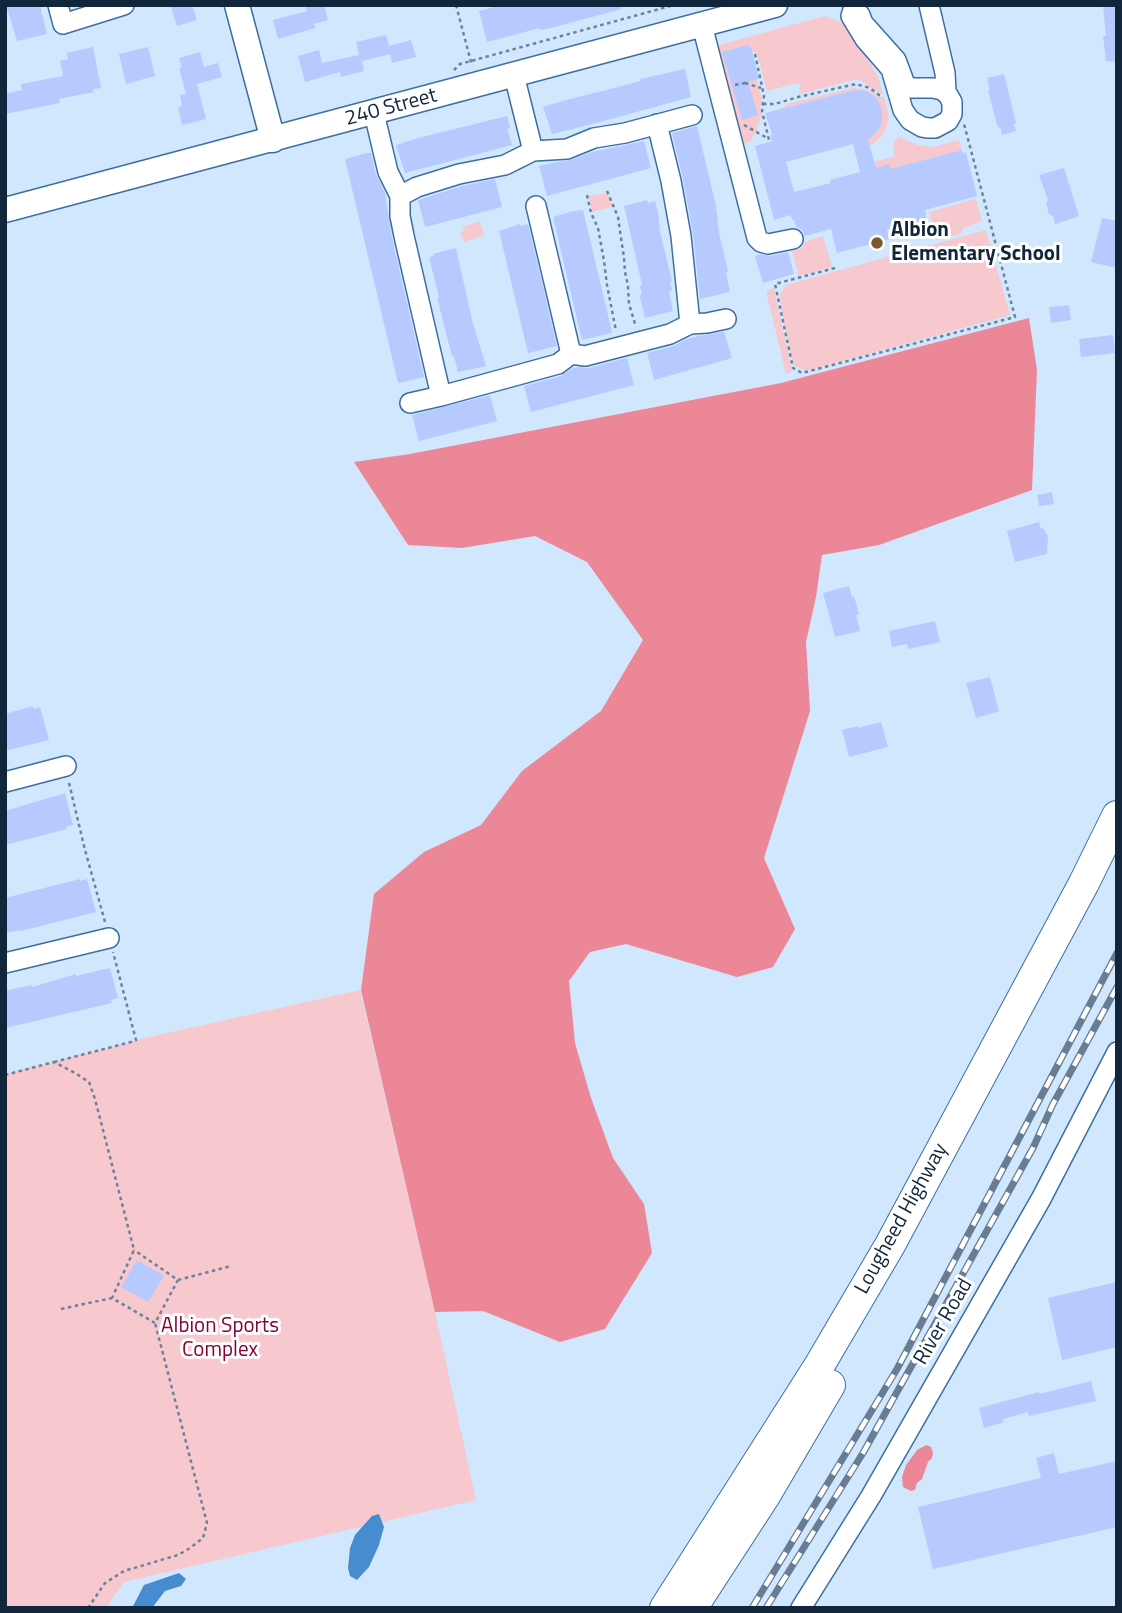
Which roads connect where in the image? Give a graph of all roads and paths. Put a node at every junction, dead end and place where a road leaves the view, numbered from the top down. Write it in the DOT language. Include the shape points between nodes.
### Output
graph roads {
  1 [pos="124,5"];
  2 [pos="237,5"];
  3 [pos="456,5"];
  4 [pos="674,5"];
  5 [pos="775,5"];
  6 [pos="929,5"];
  7 [pos="853,8"];
  8 [pos="60,14"];
  9 [pos="702,24"];
  10 [pos="755,54"];
  11 [pos="471,61"];
  12 [pos="460,64"];
  13 [pos="514,75"];
  14 [pos="745,83"];
  15 [pos="477,85"];
  16 [pos="761,88"];
  17 [pos="946,92"];
  18 [pos="886,96"];
  19 [pos="762,104"];
  20 [pos="374,113"];
  21 [pos="692,115"];
  22 [pos="657,124"];
  23 [pos="964,124"];
  24 [pos="273,140"];
  25 [pos="769,140"];
  26 [pos="533,151"];
  27 [pos="607,191"];
  28 [pos="586,195"];
  29 [pos="400,196"];
  30 [pos="536,206"];
  31 [pos="5,210"];
  32 [pos="793,239"];
  33 [pos="835,268"];
  34 [pos="726,319"];
  35 [pos="690,324"];
  36 [pos="617,332"];
  37 [pos="638,334"];
  38 [pos="571,354"];
  39 [pos="441,396"];
  40 [pos="410,403"];
  41 [pos="65,766"];
  42 [pos="5,782"];
  43 [pos="72,792"];
  44 [pos="1117,817"];
  45 [pos="1117,859"];
  46 [pos="103,914"];
  47 [pos="109,938"];
  48 [pos="5,963"];
  49 [pos="116,964"];
  50 [pos="1117,1052"];
  51 [pos="54,1062"];
  52 [pos="5,1075"];
  53 [pos="134,1250"];
  54 [pos="231,1266"];
  55 [pos="178,1280"];
  56 [pos="112,1298"];
  57 [pos="61,1309"];
  58 [pos="155,1323"];
  59 [pos="88,1608"];
  60 [pos="665,1608"];
  61 [pos="692,1608"];
  62 [pos="801,1608"];
  1 -- 8 [label="street"];
  2 -- 24 [label="main road"];
  3 -- 11 [label="path"];
  4 -- 11 [label="path"];
  5 -- 9 [label="main road, 240 Street"];
  6 -- 17 [label="street"];
  7 -- 17 [label="street" via="896,60 905,84"];
  7 -- 17 [label="street" via="851,16 858,28 891,69 910,120 929,128 948,121 953,102"];
  9 -- 13 [label="main road, 240 Street"];
  9 -- 32 [label="street" via="757,238 768,244"];
  10 -- 16 [label="path"];
  11 -- 12 [label="path"];
  11 -- 15 [label="path"];
  13 -- 15 [label="main road, 240 Street"];
  13 -- 26 [label="street"];
  14 -- 16 [label="path"];
  15 -- 20 [label="main road, 240 Street"];
  16 -- 19 [label="path"];
  18 -- 19 [label="path" via="856,84"];
  19 -- 25 [label="path"];
  20 -- 24 [label="main road, 240 Street"];
  20 -- 29 [label="street" via="388,172"];
  21 -- 22 [label="street"];
  22 -- 26 [label="street" via="567,149"];
  22 -- 35 [label="street" via="681,236"];
  23 -- 33 [label="path" via="1015,317 802,373 793,368 775,284"];
  24 -- 31 [label="main road, 240 Street"];
  26 -- 29 [label="street" via="505,165 459,174"];
  27 -- 37 [label="path" via="618,217 629,304"];
  28 -- 36 [label="path"];
  29 -- 39 [label="street" via="404,236"];
  30 -- 38 [label="street"];
  34 -- 35 [label="street"];
  35 -- 38 [label="street" via="670,334 585,356"];
  38 -- 39 [label="street" via="558,364"];
  39 -- 40 [label="street"];
  41 -- 42 [label="street"];
  43 -- 46 [label="path"];
  44 -- 60 [label="highway, Lougheed Highway" via="890,1245"];
  45 -- 61 [label="highway, Lougheed Highway" via="894,1275 766,1494"];
  47 -- 48 [label="street"];
  49 -- 51 [label="path" via="136,1040"];
  50 -- 62 [label="street, River Road" via="1041,1199 871,1496"];
  51 -- 52 [label="path"];
  51 -- 53 [label="path" via="89,1082"];
  53 -- 55 [label="path"];
  53 -- 56 [label="path"];
  54 -- 55 [label="path"];
  55 -- 58 [label="path"];
  56 -- 57 [label="path"];
  56 -- 58 [label="path"];
  58 -- 59 [label="path" via="207,1523 203,1538 190,1548 124,1571 105,1583"];
}
